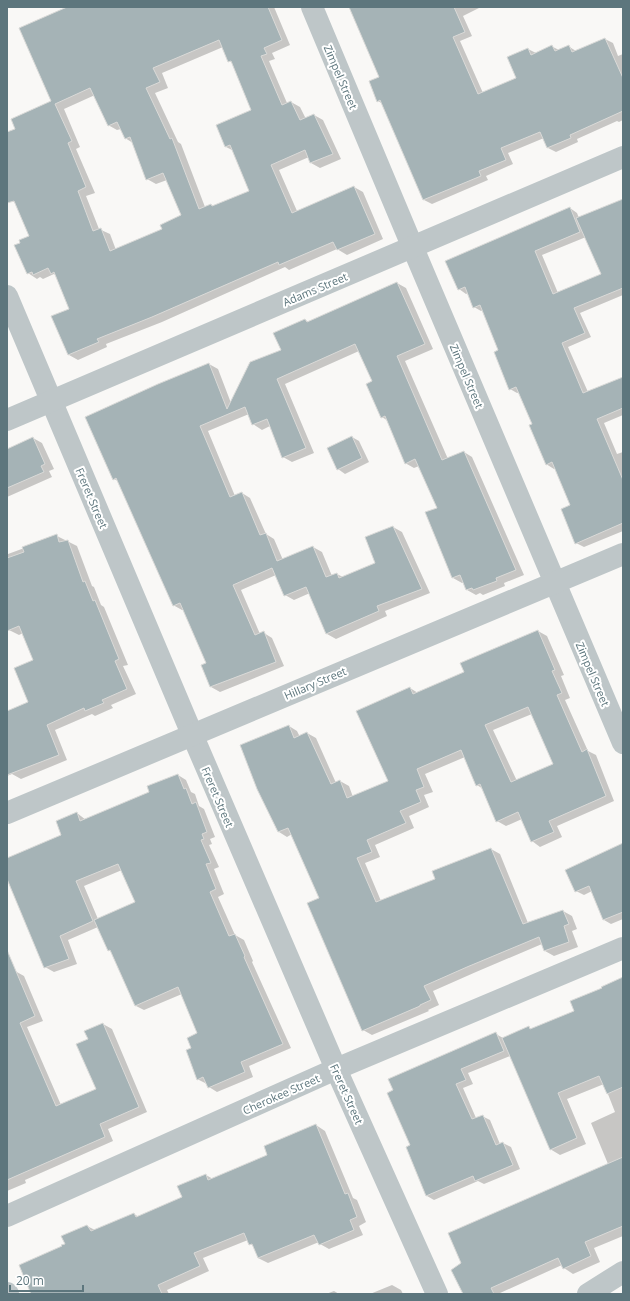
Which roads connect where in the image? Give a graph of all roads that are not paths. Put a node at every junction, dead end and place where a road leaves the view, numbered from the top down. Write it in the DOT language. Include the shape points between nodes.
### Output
graph roads {
  1 [pos="312,7"];
  2 [pos="623,158"];
  3 [pos="413,248"];
  4 [pos="7,296"];
  5 [pos="51,401"];
  6 [pos="7,420"];
  7 [pos="623,554"];
  8 [pos="555,583"];
  9 [pos="192,734"];
  10 [pos="623,743"];
  11 [pos="7,813"];
  12 [pos="623,948"];
  13 [pos="336,1069"];
  14 [pos="7,1216"];
  15 [pos="623,1272"];
  16 [pos="437,1294"];
  17 [pos="588,1294"];
  1 -- 3 [label="street, Zimpel Street"];
  2 -- 3 [label="street, Adams Street"];
  3 -- 5 [label="street, Adams Street"];
  3 -- 8 [label="street, Zimpel Street"];
  4 -- 5 [label="street, Freret Street"];
  5 -- 6 [label="street, Adams Street"];
  5 -- 9 [label="street, Freret Street"];
  7 -- 8 [label="street, Hillary Street"];
  8 -- 9 [label="street, Hillary Street"];
  8 -- 10 [label="street, Zimpel Street"];
  9 -- 11 [label="street, Hillary Street"];
  9 -- 13 [label="street, Freret Street"];
  12 -- 13 [label="street, Cherokee Street"];
  13 -- 14 [label="street, Cherokee Street"];
  13 -- 16 [label="street, Freret Street"];
  15 -- 17 [label="street"];
}
